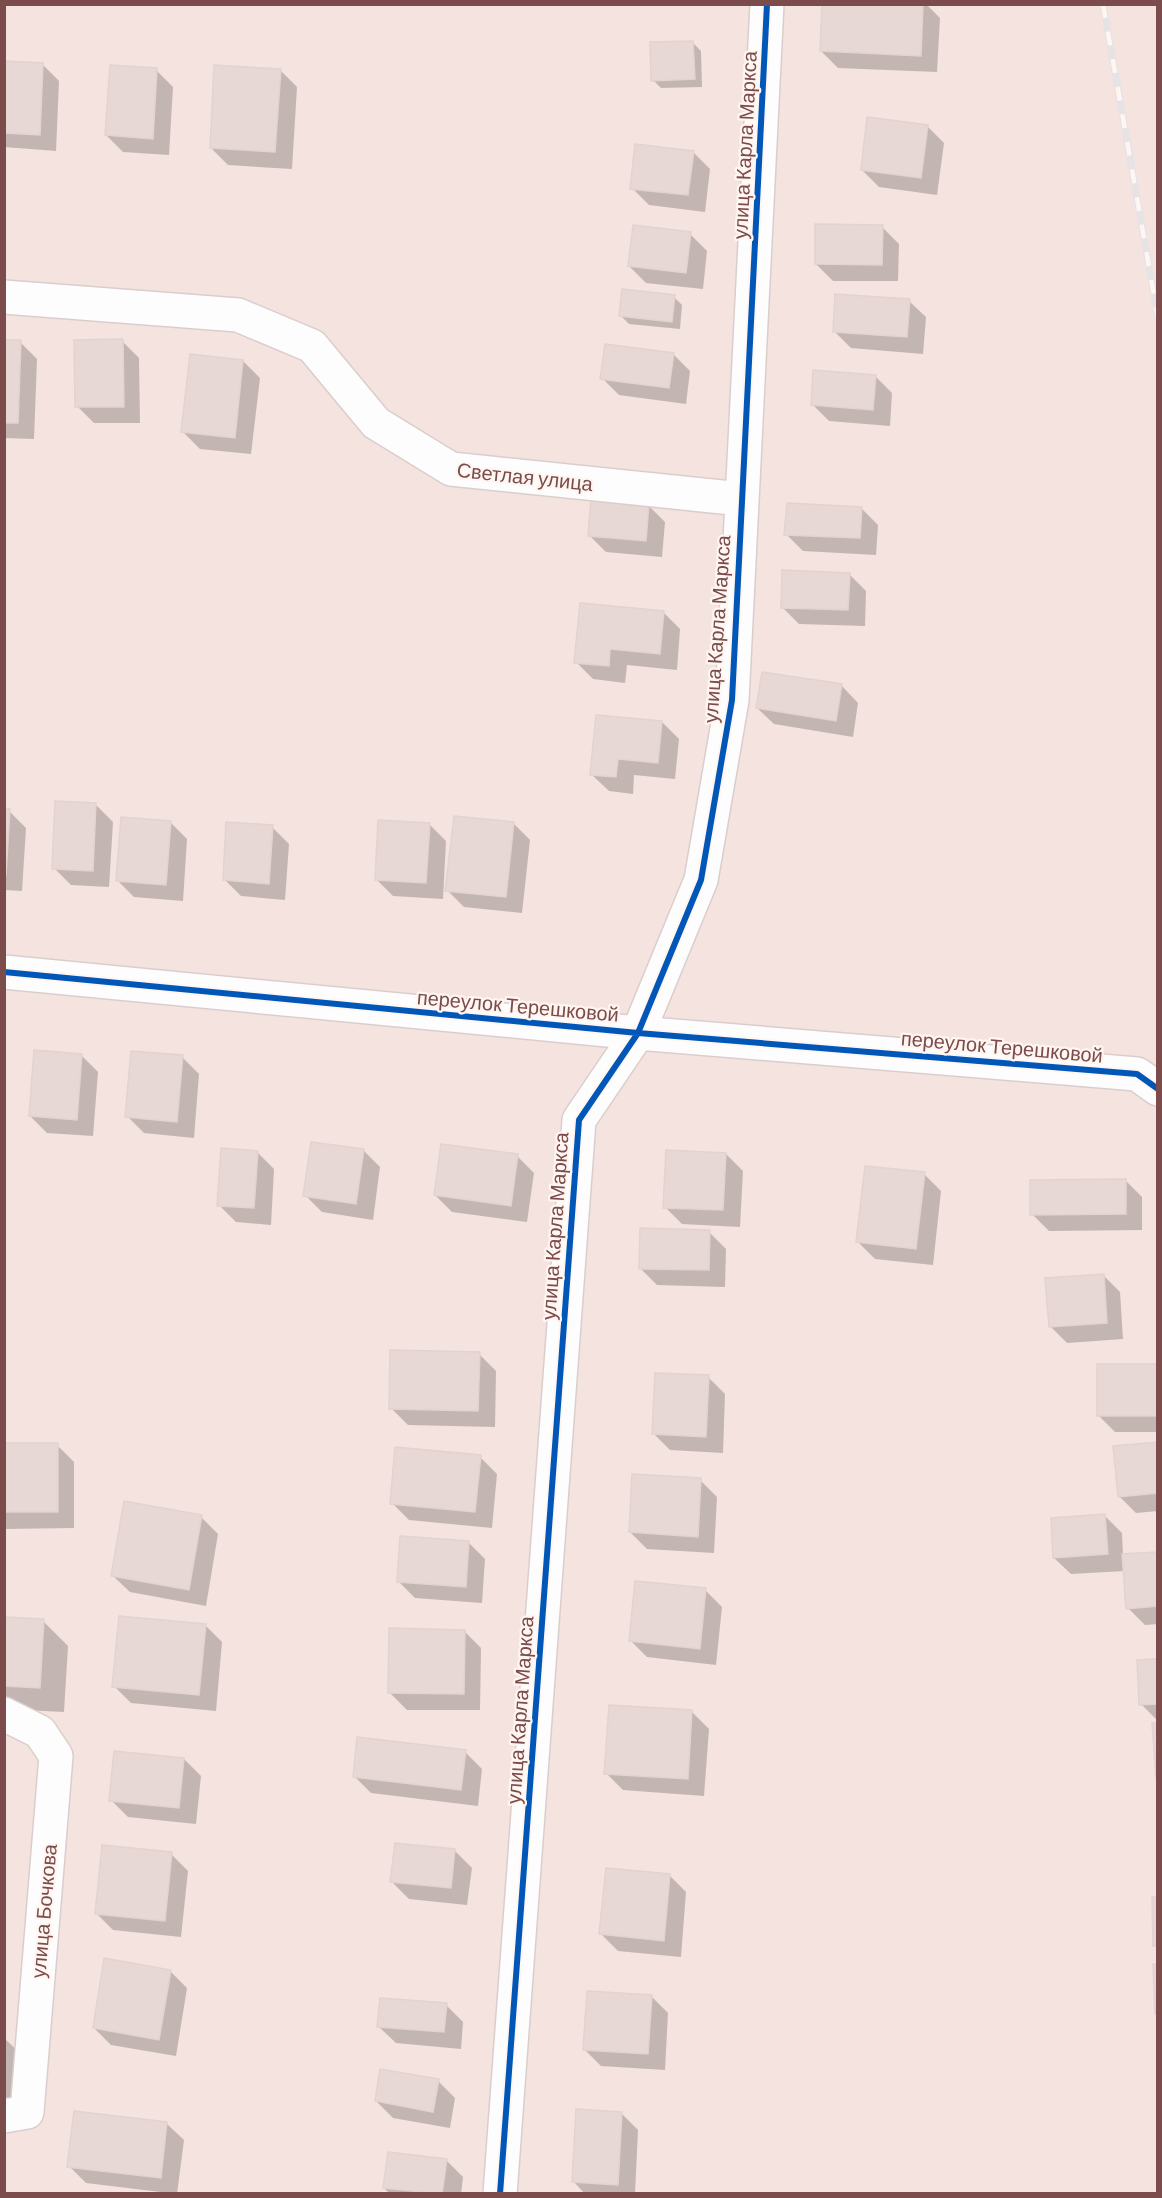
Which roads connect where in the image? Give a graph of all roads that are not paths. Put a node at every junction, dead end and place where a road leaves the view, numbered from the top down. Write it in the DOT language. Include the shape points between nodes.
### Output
graph roads {
  1 [pos="767,4"];
  2 [pos="4,297"];
  3 [pos="741,499"];
  4 [pos="4,972"];
  5 [pos="638,1033"];
  6 [pos="1147,1081"];
  7 [pos="4,1714"];
  8 [pos="4,2116"];
  9 [pos="500,2193"];
  1 -- 3 [label="street, улица Карла Маркса"];
  2 -- 3 [label="street, Светлая улица" via="238,315 312,346 376,423 451,469"];
  3 -- 5 [label="street, улица Карла Маркса" via="732,700 701,880"];
  4 -- 5 [label="street, переулок Терешковой"];
  5 -- 6 [label="street, переулок Терешковой"];
  5 -- 9 [label="street, улица Карла Маркса" via="579,1120"];
  7 -- 8 [label="street, улица Бочкова" via="40,1732 56,1756 27,2112"];
}
